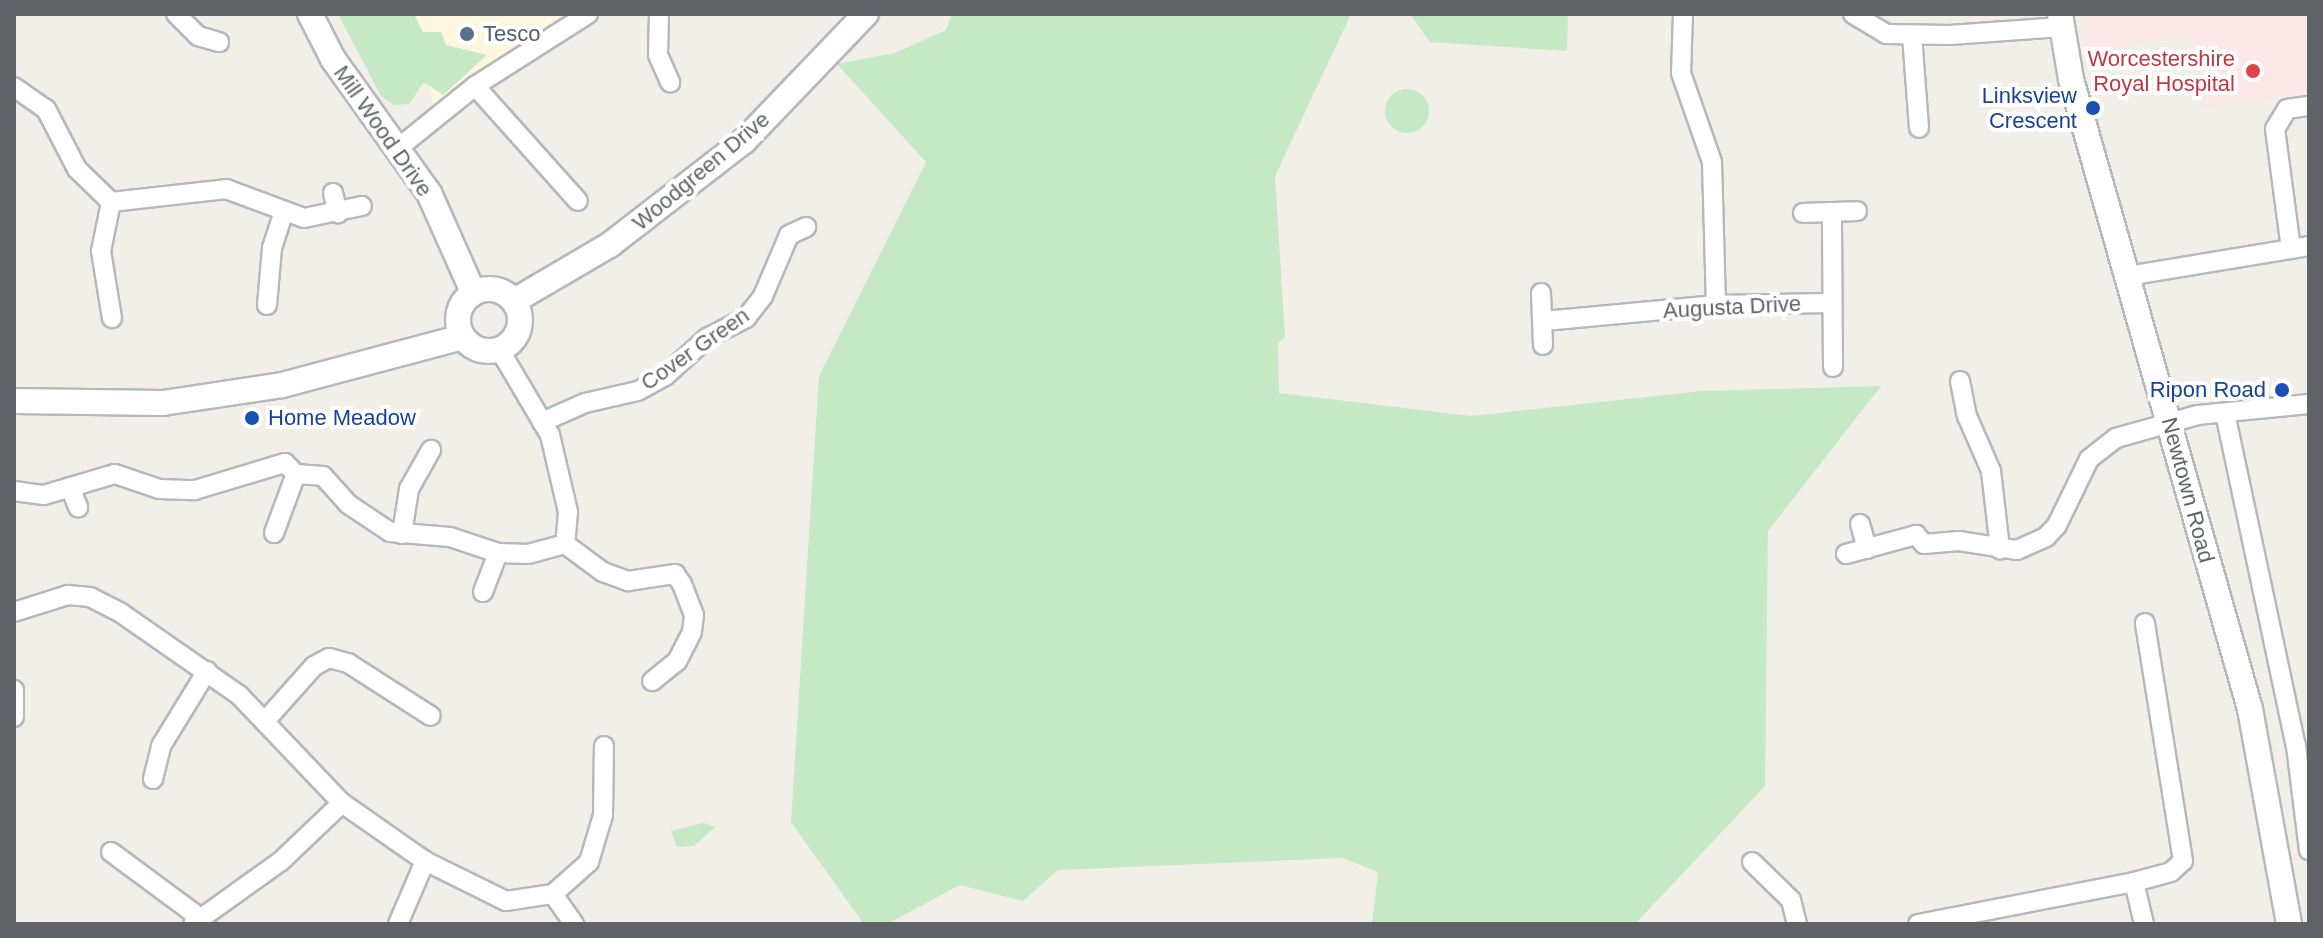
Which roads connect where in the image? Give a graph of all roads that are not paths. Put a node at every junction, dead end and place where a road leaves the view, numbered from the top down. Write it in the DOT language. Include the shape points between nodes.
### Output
graph roads {
  1 [pos="176,14"];
  2 [pos="310,14"];
  3 [pos="588,14"];
  4 [pos="659,14"];
  5 [pos="866,14"];
  6 [pos="1683,14"];
  7 [pos="1853,14"];
  8 [pos="2061,20"];
  9 [pos="1912,35"];
  10 [pos="219,42"];
  11 [pos="670,82"];
  12 [pos="475,86"];
  13 [pos="14,87"];
  14 [pos="2309,106"];
  15 [pos="1919,128"];
  16 [pos="397,149"];
  17 [pos="333,193"];
  18 [pos="578,201"];
  19 [pos="111,202"];
  20 [pos="362,206"];
  21 [pos="1857,211"];
  22 [pos="1832,212"];
  23 [pos="338,213"];
  24 [pos="1803,213"];
  25 [pos="283,214"];
  26 [pos="806,227"];
  27 [pos="2300,248"];
  28 [pos="2128,276"];
  29 [pos="473,292"];
  30 [pos="1541,293"];
  31 [pos="514,301"];
  32 [pos="1830,303"];
  33 [pos="267,305"];
  34 [pos="1716,305"];
  35 [pos="112,318"];
  36 [pos="1544,321"];
  37 [pos="462,337"];
  38 [pos="1543,345"];
  39 [pos="504,348"];
  40 [pos="1833,367"];
  41 [pos="1960,381"];
  42 [pos="14,401"];
  43 [pos="2309,404"];
  44 [pos="2225,413"];
  45 [pos="542,422"];
  46 [pos="2170,422"];
  47 [pos="431,450"];
  48 [pos="296,474"];
  49 [pos="70,487"];
  50 [pos="14,491"];
  51 [pos="78,507"];
  52 [pos="1860,524"];
  53 [pos="274,533"];
  54 [pos="402,534"];
  55 [pos="565,544"];
  56 [pos="1867,549"];
  57 [pos="2000,549"];
  58 [pos="498,553"];
  59 [pos="1846,554"];
  60 [pos="483,592"];
  61 [pos="14,612"];
  62 [pos="2145,623"];
  63 [pos="207,671"];
  64 [pos="652,681"];
  65 [pos="14,690"];
  66 [pos="431,716"];
  67 [pos="14,717"];
  68 [pos="266,720"];
  69 [pos="604,746"];
  70 [pos="153,779"];
  71 [pos="342,803"];
  72 [pos="2309,850"];
  73 [pos="111,852"];
  74 [pos="425,861"];
  75 [pos="1752,862"];
  76 [pos="2134,882"];
  77 [pos="553,894"];
  78 [pos="1983,919"];
  79 [pos="196,920"];
  80 [pos="1791,922"];
  81 [pos="398,924"];
  82 [pos="574,924"];
  83 [pos="1918,924"];
  84 [pos="2144,924"];
  85 [pos="2289,924"];
  1 -- 10 [label="street" via="198,36"];
  2 -- 16 [label="main road, Mill Wood Drive" via="333,59"];
  3 -- 12 [label="street"];
  4 -- 11 [label="street" via="658,55"];
  5 -- 31 [label="main road, Woodgreen Drive" via="744,141 611,244"];
  6 -- 34 [label="street" via="1681,73 1712,162"];
  7 -- 9 [label="street" via="1872,30"];
  8 -- 9 [label="street"];
  8 -- 28 [label="main road, Newtown Road"];
  9 -- 15 [label="street"];
  12 -- 16 [label="street"];
  12 -- 18 [label="street"];
  13 -- 19 [label="street" via="46,109 77,169"];
  14 -- 27 [label="street" via="2287,109 2275,129"];
  16 -- 29 [label="main road, Mill Wood Drive" via="429,193"];
  17 -- 23 [label="street"];
  19 -- 25 [label="street" via="226,189 266,202"];
  19 -- 35 [label="street" via="101,251"];
  20 -- 23 [label="street"];
  21 -- 22 [label="street"];
  22 -- 24 [label="street"];
  22 -- 32 [label="street, Augusta Drive"];
  23 -- 25 [label="street" via="304,218"];
  25 -- 33 [label="street" via="272,248"];
  26 -- 45 [label="street, Cover Green" via="789,235 763,296 746,318 707,338 665,376 638,391 585,403"];
  27 -- 28 [label="street"];
  28 -- 46 [label="main road, Newtown Road"];
  29 -- 31 [label="main road" via="496,289"];
  29 -- 37 [label="main road" via="458,311"];
  30 -- 36 [label="street"];
  31 -- 39 [label="main road" via="520,323"];
  32 -- 34 [label="street, Augusta Drive"];
  32 -- 40 [label="street"];
  34 -- 36 [label="street, Augusta Drive"];
  36 -- 38 [label="street"];
  37 -- 39 [label="main road" via="485,351"];
  37 -- 42 [label="main road" via="282,385 163,403"];
  39 -- 45 [label="street" via="505,359"];
  41 -- 57 [label="street" via="1967,416 1991,471"];
  43 -- 44 [label="street"];
  44 -- 46 [label="street"];
  44 -- 72 [label="street"];
  45 -- 55 [label="street" via="568,512"];
  46 -- 57 [label="street" via="2099,448 2046,537 2017,550"];
  46 -- 85 [label="main road, Newtown Road" via="2250,709"];
  47 -- 54 [label="street" via="409,489"];
  48 -- 49 [label="street" via="285,463 195,490 159,489 115,474"];
  48 -- 53 [label="street"];
  48 -- 54 [label="street" via="323,476 377,528"];
  49 -- 50 [label="street" via="44,495"];
  49 -- 51 [label="street"];
  52 -- 56 [label="street"];
  54 -- 58 [label="street" via="450,537"];
  55 -- 58 [label="street" via="528,554"];
  55 -- 64 [label="street" via="603,572 628,581 675,574 682,584 694,615 692,632 677,661"];
  56 -- 57 [label="street" via="1916,535 1924,544 1959,541"];
  56 -- 59 [label="street"];
  58 -- 60 [label="street"];
  61 -- 63 [label="street" via="68,595 90,597"];
  62 -- 76 [label="street" via="2183,861 2171,872"];
  63 -- 68 [label="street"];
  63 -- 70 [label="street" via="161,746"];
  65 -- 67 [label="street"];
  66 -- 68 [label="street" via="348,663 329,658 314,666"];
  68 -- 71 [label="street"];
  69 -- 77 [label="street" via="603,815 589,862"];
  71 -- 74 [label="street"];
  71 -- 79 [label="street" via="281,861"];
  73 -- 79 [label="street"];
  74 -- 77 [label="street" via="506,901"];
  74 -- 81 [label="street"];
  75 -- 80 [label="street" via="1791,900"];
  76 -- 78 [label="street"];
  76 -- 84 [label="street"];
  77 -- 82 [label="street"];
  78 -- 83 [label="street"];
}
